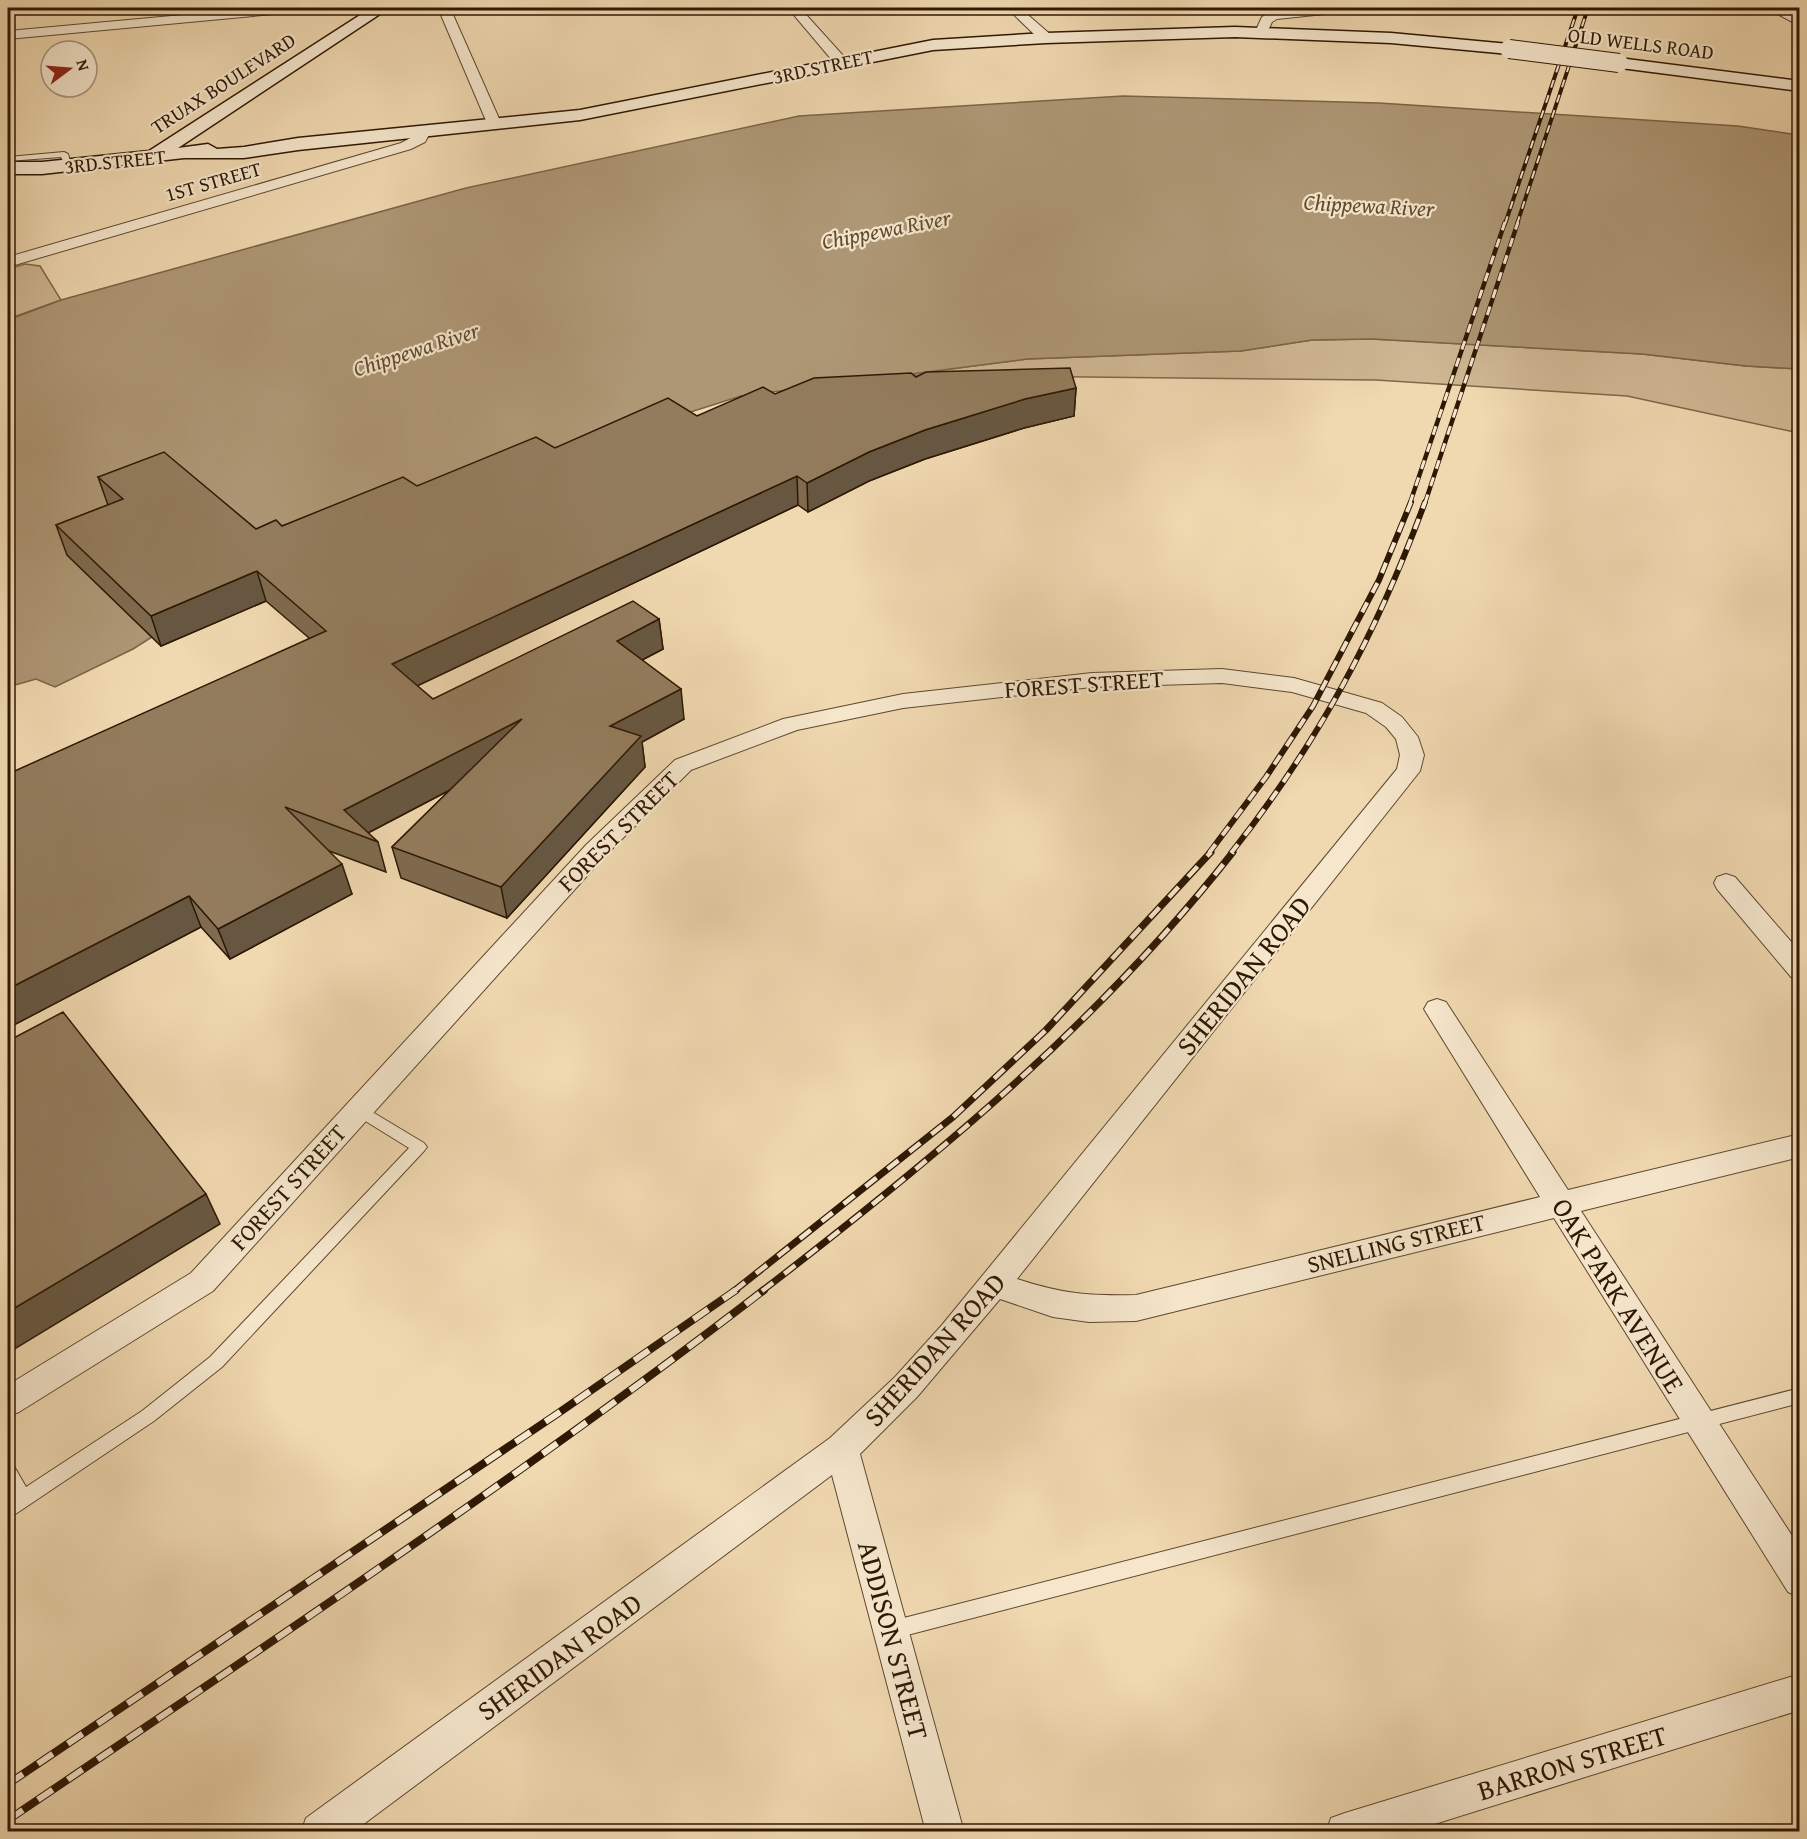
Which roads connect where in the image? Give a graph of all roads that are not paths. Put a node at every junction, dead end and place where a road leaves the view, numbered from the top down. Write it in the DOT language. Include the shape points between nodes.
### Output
graph roads {
  1 [pos="295,8"];
  2 [pos="381,8"];
  3 [pos="444,8"];
  4 [pos="794,8"];
  5 [pos="1013,8"];
  6 [pos="1343,8"];
  7 [pos="1772,8"];
  8 [pos="1800,22"];
  9 [pos="1261,32"];
  10 [pos="8,35"];
  11 [pos="1046,38"];
  12 [pos="842,63"];
  13 [pos="1800,86"];
  14 [pos="494,123"];
  15 [pos="424,131"];
  16 [pos="151,157"];
  17 [pos="8,159"];
  18 [pos="69,165"];
  19 [pos="8,168"];
  20 [pos="42,168"];
  21 [pos="8,175"];
  22 [pos="8,262"];
  23 [pos="1407,737"];
  24 [pos="1726,883"];
  25 [pos="1800,970"];
  26 [pos="1437,1010"];
  27 [pos="358,1110"];
  28 [pos="1800,1145"];
  29 [pos="1561,1202"];
  30 [pos="993,1284"];
  31 [pos="1800,1395"];
  32 [pos="8,1402"];
  33 [pos="1698,1421"];
  34 [pos="842,1449"];
  35 [pos="8,1472"];
  36 [pos="23,1499"];
  37 [pos="8,1509"];
  38 [pos="1800,1580"];
  39 [pos="892,1630"];
  40 [pos="1800,1692"];
  41 [pos="320,1832"];
  42 [pos="945,1832"];
  43 [pos="1345,1832"];
  1 -- 10 [label="street"];
  2 -- 16 [label="street, TRUAX BOULEVARD"];
  3 -- 14 [label="street"];
  4 -- 12 [label="street"];
  5 -- 11 [label="street"];
  6 -- 9 [label="street" via="1274,16"];
  7 -- 8 [label="street"];
  9 -- 11 [label="street, 3RD STREET"];
  9 -- 13 [label="street, OLD WELLS ROAD, bridge" via="1509,49"];
  11 -- 12 [label="street, 3RD STREET" via="933,45"];
  12 -- 14 [label="street, 3RD STREET" via="613,109"];
  14 -- 15 [label="street, 3RD STREET"];
  15 -- 16 [label="street, 3RD STREET" via="277,149"];
  15 -- 22 [label="street, 1ST STREET" via="420,139 406,147"];
  16 -- 18 [label="street, 3RD STREET"];
  17 -- 18 [label="lane" via="64,154"];
  18 -- 20 [label="street, 3RD STREET"];
  19 -- 20 [label="street, 3RD STREET"];
  20 -- 21 [label="street, 3RD STREET"];
  23 -- 27 [label="street, FOREST STREET" via="1374,708 1354,701 1294,685 1222,676 1092,680 903,701 791,724 683,765 595,851"];
  23 -- 30 [label="street, SHERIDAN ROAD" via="1412,755 1408,771"];
  24 -- 25 [label="street"];
  26 -- 29 [label="street, OAK PARK AVENUE"];
  27 -- 32 [label="street, FOREST STREET" via="202,1282"];
  27 -- 36 [label="lane" via="419,1147 216,1362 148,1416"];
  28 -- 29 [label="street, SNELLING STREET"];
  29 -- 30 [label="street, SNELLING STREET" via="1136,1308 1089,1309 1053,1304"];
  29 -- 33 [label="street, OAK PARK AVENUE"];
  30 -- 34 [label="street, SHERIDAN ROAD" via="938,1353"];
  31 -- 33 [label="lane"];
  33 -- 38 [label="street, OAK PARK AVENUE"];
  33 -- 39 [label="lane"];
  34 -- 39 [label="street, ADDISON STREET"];
  34 -- 41 [label="street, SHERIDAN ROAD"];
  35 -- 36 [label="lane"];
  36 -- 37 [label="lane"];
  39 -- 42 [label="street, ADDISON STREET"];
  40 -- 43 [label="street, BARRON STREET"];
}
